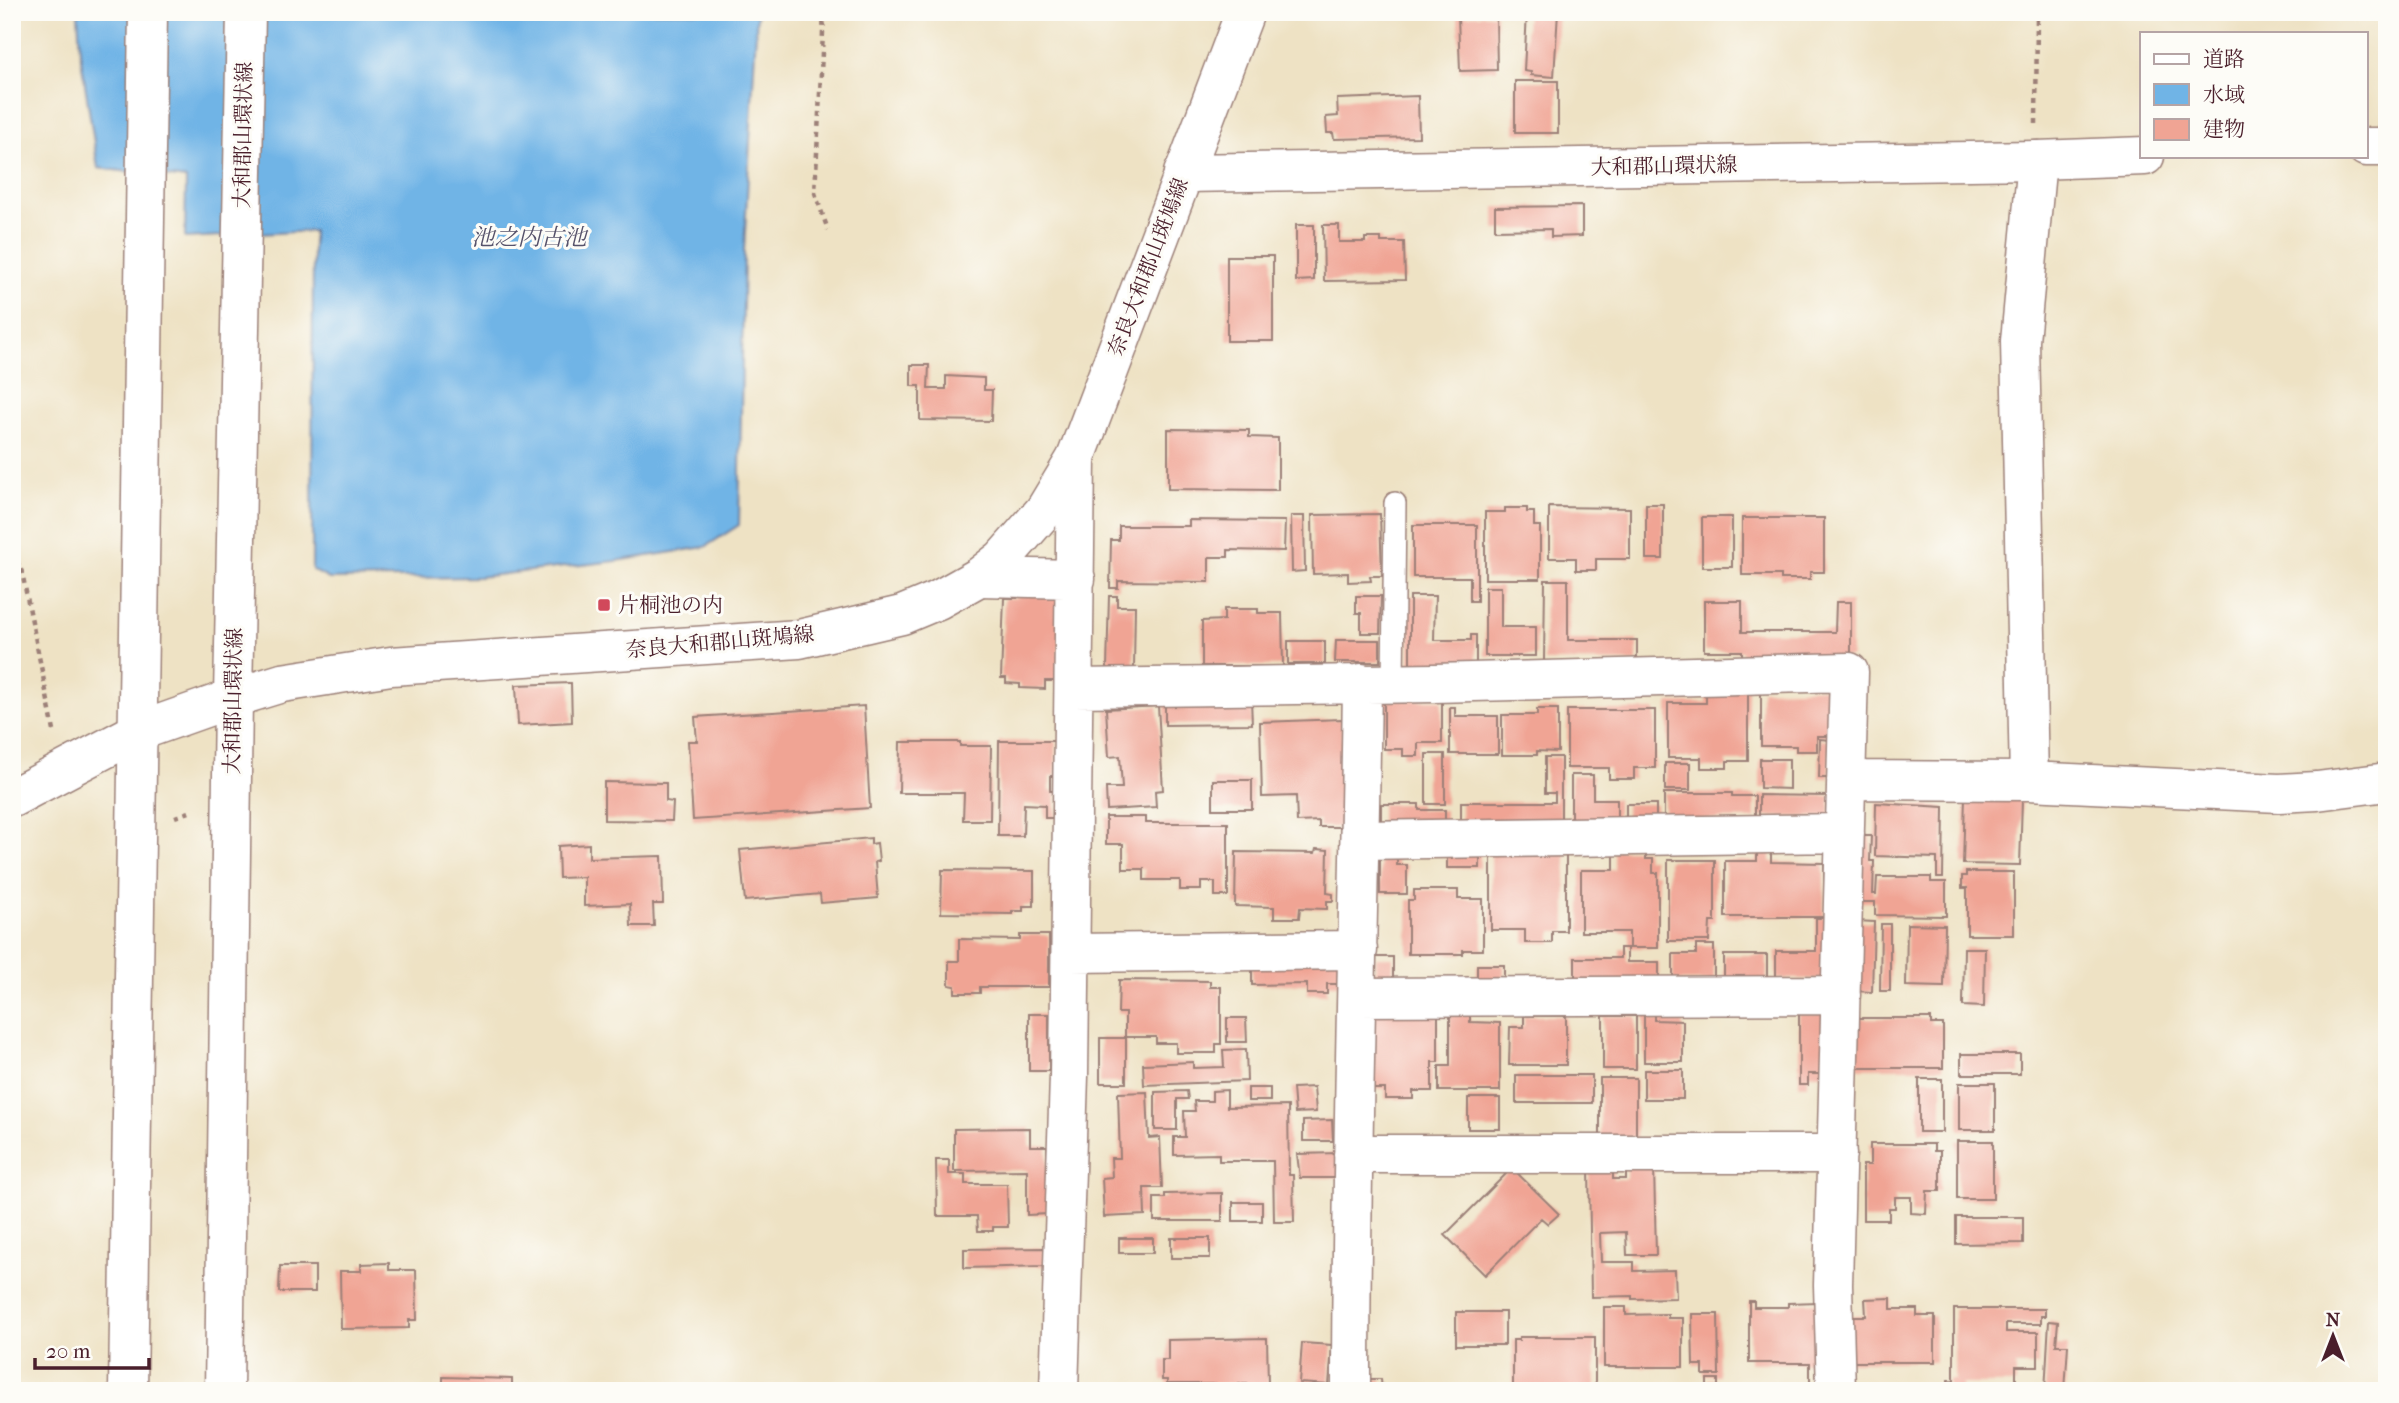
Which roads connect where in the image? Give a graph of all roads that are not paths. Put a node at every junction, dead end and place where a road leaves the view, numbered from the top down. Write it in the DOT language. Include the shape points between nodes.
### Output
graph roads {
  1 [pos="148,12"];
  2 [pos="246,12"];
  3 [pos="1245,12"];
  4 [pos="2368,147"];
  5 [pos="2387,147"];
  6 [pos="2140,156"];
  7 [pos="2037,160"];
  8 [pos="1183,173"];
  9 [pos="1076,458"];
  10 [pos="1395,503"];
  11 [pos="979,577"];
  12 [pos="1076,579"];
  13 [pos="1378,683"];
  14 [pos="1075,688"];
  15 [pos="233,698"];
  16 [pos="137,732"];
  17 [pos="1846,780"];
  18 [pos="2029,781"];
  19 [pos="2387,782"];
  20 [pos="12,798"];
  21 [pos="1845,832"];
  22 [pos="1360,840"];
  23 [pos="1358,950"];
  24 [pos="1071,953"];
  25 [pos="1841,995"];
  26 [pos="1357,997"];
  27 [pos="1353,1154"];
  28 [pos="1837,1154"];
  29 [pos="128,1391"];
  30 [pos="224,1391"];
  31 [pos="1059,1391"];
  32 [pos="1351,1391"];
  33 [pos="1836,1391"];
  1 -- 16 [label="street"];
  2 -- 15 [label="street, 大和郡山環状線"];
  3 -- 8 [label="street, 奈良大和郡山斑鳩線"];
  4 -- 5 [label="street"];
  6 -- 7 [label="street, 大和郡山環状線"];
  7 -- 8 [label="street, 大和郡山環状線"];
  7 -- 18 [label="street" via="2020,341"];
  8 -- 9 [label="street, 奈良大和郡山斑鳩線"];
  9 -- 11 [label="street, 奈良大和郡山斑鳩線" via="1044,511 1002,559"];
  9 -- 12 [label="street"];
  10 -- 13 [label="lane"];
  11 -- 12 [label="street"];
  11 -- 15 [label="street, 奈良大和郡山斑鳩線" via="902,615 799,639 391,666 282,683"];
  12 -- 14 [label="street"];
  13 -- 14 [label="street"];
  13 -- 17 [label="street" via="1849,672"];
  13 -- 22 [label="street"];
  14 -- 24 [label="street"];
  15 -- 16 [label="street, 奈良大和郡山斑鳩線"];
  15 -- 30 [label="street, 大和郡山環状線"];
  16 -- 20 [label="street, 奈良大和郡山斑鳩線"];
  16 -- 29 [label="street"];
  17 -- 18 [label="street"];
  17 -- 21 [label="street"];
  18 -- 19 [label="street" via="2279,793"];
  21 -- 22 [label="street"];
  21 -- 25 [label="street"];
  22 -- 23 [label="street"];
  23 -- 24 [label="street"];
  23 -- 26 [label="street"];
  24 -- 31 [label="street"];
  25 -- 26 [label="street"];
  25 -- 28 [label="street"];
  26 -- 27 [label="street"];
  27 -- 28 [label="street"];
  27 -- 32 [label="street"];
  28 -- 33 [label="street"];
}
